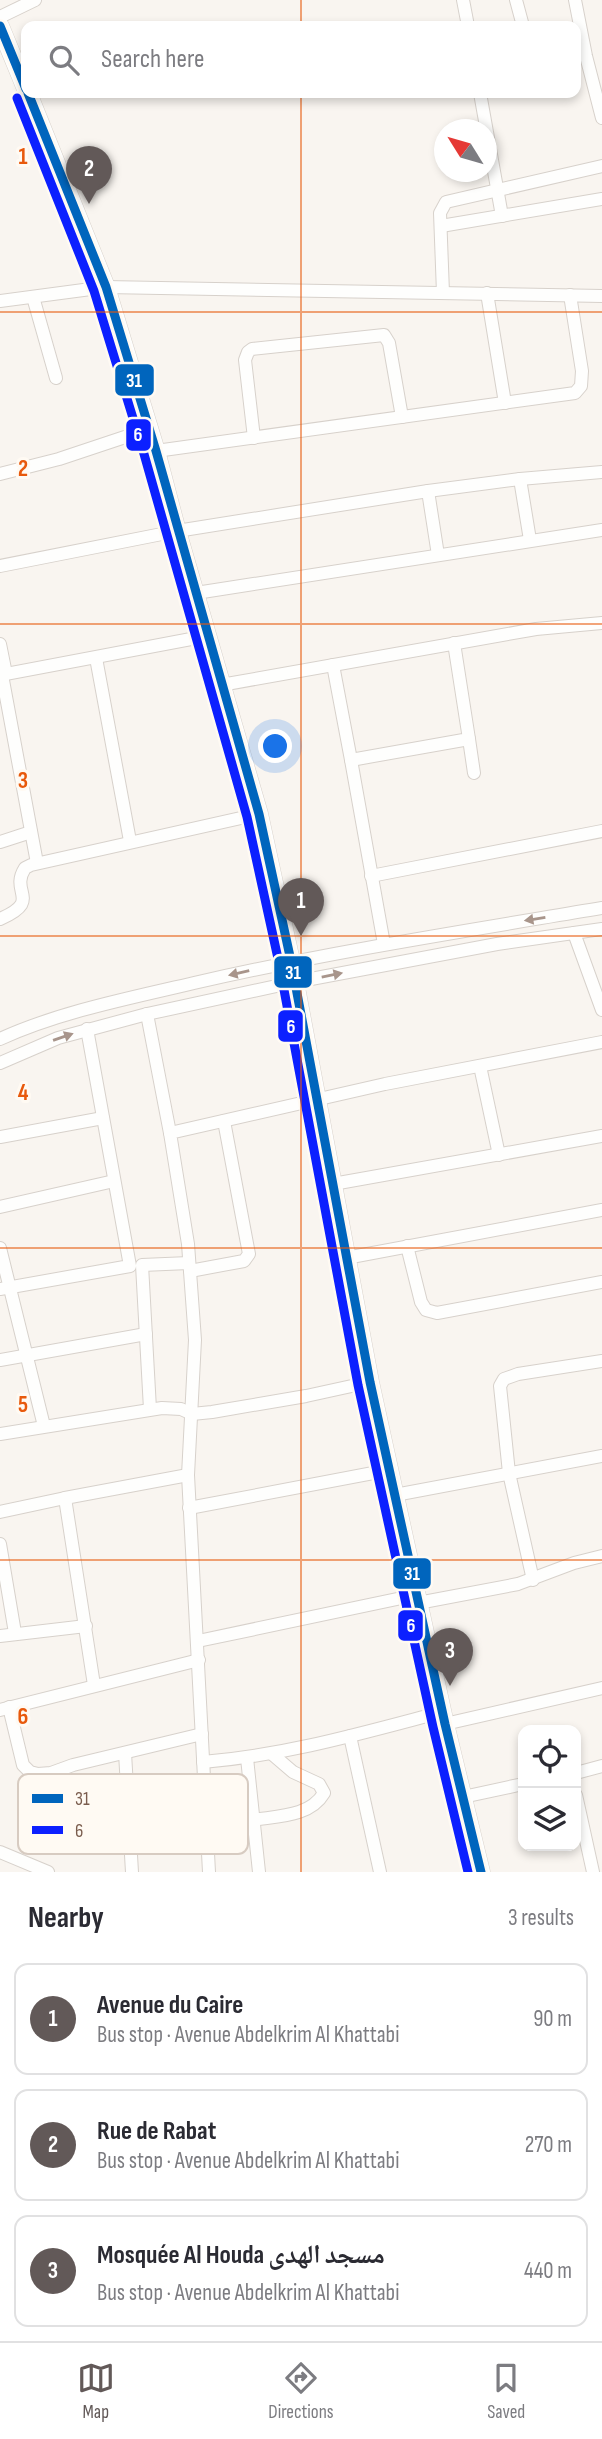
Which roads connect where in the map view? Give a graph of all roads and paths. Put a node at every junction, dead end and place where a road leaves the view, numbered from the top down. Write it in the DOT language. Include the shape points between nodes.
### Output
graph roads {
  1 [pos="35,0"];
  2 [pos="463,0"];
  3 [pos="516,0"];
  4 [pos="575,0"];
  5 [pos="0,17"];
  6 [pos="467,21"];
  7 [pos="522,21"];
  8 [pos="577,21"];
  9 [pos="0,26"];
  10 [pos="581,41"];
  11 [pos="21,77"];
  12 [pos="30,98"];
  13 [pos="481,98"];
  14 [pos="602,118"];
  15 [pos="602,166"];
  16 [pos="498,190"];
  17 [pos="602,199"];
  18 [pos="502,216"];
  19 [pos="441,226"];
  20 [pos="106,288"];
  21 [pos="443,293"];
  22 [pos="487,293"];
  23 [pos="570,295"];
  24 [pos="602,296"];
  25 [pos="33,297"];
  26 [pos="0,301"];
  27 [pos="56,378"];
  28 [pos="505,403"];
  29 [pos="402,417"];
  30 [pos="149,429"];
  31 [pos="254,438"];
  32 [pos="156,451"];
  33 [pos="602,471"];
  34 [pos="0,474"];
  35 [pos="520,479"];
  36 [pos="428,491"];
  37 [pos="602,530"];
  38 [pos="177,531"];
  39 [pos="530,540"];
  40 [pos="438,555"];
  41 [pos="0,566"];
  42 [pos="196,593"];
  43 [pos="602,623"];
  44 [pos="207,636"];
  45 [pos="454,643"];
  46 [pos="0,644"];
  47 [pos="96,658"];
  48 [pos="333,666"];
  49 [pos="3,675"];
  50 [pos="221,685"];
  51 [pos="469,739"];
  52 [pos="351,760"];
  53 [pos="474,773"];
  54 [pos="258,814"];
  55 [pos="602,831"];
  56 [pos="31,832"];
  57 [pos="130,841"];
  58 [pos="0,842"];
  59 [pos="37,863"];
  60 [pos="372,876"];
  61 [pos="602,908"];
  62 [pos="0,919"];
  63 [pos="602,929"];
  64 [pos="573,933"];
  65 [pos="384,944"];
  66 [pos="292,961"];
  67 [pos="295,982"];
  68 [pos="602,1010"];
  69 [pos="147,1014"];
  70 [pos="88,1029"];
  71 [pos="0,1039"];
  72 [pos="602,1042"];
  73 [pos="0,1063"];
  74 [pos="480,1066"];
  75 [pos="317,1100"];
  76 [pos="103,1118"];
  77 [pos="224,1121"];
  78 [pos="170,1133"];
  79 [pos="602,1136"];
  80 [pos="0,1137"];
  81 [pos="499,1155"];
  82 [pos="114,1181"];
  83 [pos="333,1184"];
  84 [pos="0,1207"];
  85 [pos="602,1210"];
  86 [pos="407,1247"];
  87 [pos="0,1248"];
  88 [pos="346,1258"];
  89 [pos="136,1266"];
  90 [pos="190,1267"];
  91 [pos="602,1282"];
  92 [pos="5,1288"];
  93 [pos="146,1334"];
  94 [pos="26,1354"];
  95 [pos="0,1360"];
  96 [pos="602,1361"];
  97 [pos="370,1382"];
  98 [pos="150,1409"];
  99 [pos="192,1414"];
  100 [pos="44,1426"];
  101 [pos="0,1434"];
  102 [pos="602,1456"];
  103 [pos="389,1470"];
  104 [pos="509,1473"];
  105 [pos="188,1475"];
  106 [pos="395,1495"];
  107 [pos="65,1498"];
  108 [pos="189,1508"];
  109 [pos="0,1511"];
  110 [pos="0,1544"];
  111 [pos="602,1556"];
  112 [pos="1,1569"];
  113 [pos="533,1580"];
  114 [pos="417,1599"];
  115 [pos="86,1626"];
  116 [pos="15,1633"];
  117 [pos="0,1636"];
  118 [pos="198,1641"];
  119 [pos="199,1660"];
  120 [pos="94,1685"];
  121 [pos="602,1688"];
  122 [pos="5,1708"];
  123 [pos="443,1718"];
  124 [pos="202,1734"];
  125 [pos="350,1737"];
  126 [pos="125,1753"];
  127 [pos="272,1754"];
  128 [pos="247,1758"];
  129 [pos="204,1762"];
  130 [pos="602,1766"];
  131 [pos="581,1772"];
  132 [pos="126,1774"];
  133 [pos="205,1774"];
  134 [pos="518,1785"];
  135 [pos="463,1797"];
  136 [pos="581,1818"];
  137 [pos="253,1820"];
  138 [pos="0,1852"];
  139 [pos="131,1854"];
  140 [pos="208,1854"];
  141 [pos="48,1872"];
  142 [pos="132,1872"];
  143 [pos="209,1872"];
  144 [pos="260,1872"];
  145 [pos="380,1872"];
  146 [pos="481,1872"];
  147 [pos="593,1872"];
  1 -- 5 [label="street"];
  2 -- 6 [label="street"];
  3 -- 7 [label="street"];
  4 -- 8 [label="street"];
  9 -- 11 [label="main road"];
  10 -- 14 [label="street"];
  12 -- 20 [label="main road"];
  13 -- 16 [label="street"];
  15 -- 16 [label="street"];
  16 -- 18 [label="street"];
  16 -- 19 [label="street" via="446,202 441,208"];
  17 -- 18 [label="street"];
  18 -- 19 [label="street"];
  19 -- 21 [label="street"];
  20 -- 21 [label="street"];
  20 -- 25 [label="street"];
  20 -- 30 [label="main road"];
  21 -- 22 [label="street"];
  22 -- 23 [label="street"];
  22 -- 28 [label="street"];
  23 -- 24 [label="street"];
  23 -- 28 [label="street" via="582,371 579,390"];
  25 -- 26 [label="street"];
  25 -- 27 [label="street"];
  28 -- 29 [label="street"];
  29 -- 31 [label="street"];
  29 -- 31 [label="street" via="384,335 260,348 248,352 245,360"];
  30 -- 32 [label="main road"];
  30 -- 34 [label="street"];
  31 -- 32 [label="street"];
  32 -- 38 [label="main road"];
  33 -- 35 [label="street"];
  35 -- 36 [label="street"];
  35 -- 39 [label="street"];
  36 -- 38 [label="street"];
  36 -- 40 [label="street"];
  37 -- 39 [label="street"];
  38 -- 41 [label="street"];
  38 -- 42 [label="main road"];
  39 -- 40 [label="street"];
  40 -- 42 [label="street"];
  42 -- 44 [label="main road"];
  43 -- 45 [label="street"];
  44 -- 47 [label="street"];
  44 -- 50 [label="main road"];
  45 -- 48 [label="street"];
  45 -- 51 [label="street"];
  46 -- 49 [label="street"];
  47 -- 49 [label="street"];
  47 -- 57 [label="street"];
  48 -- 50 [label="street"];
  48 -- 52 [label="street"];
  49 -- 56 [label="street"];
  50 -- 54 [label="main road"];
  51 -- 52 [label="street"];
  51 -- 53 [label="street"];
  52 -- 60 [label="street"];
  54 -- 57 [label="street"];
  54 -- 66 [label="main road"];
  55 -- 60 [label="street"];
  56 -- 58 [label="street"];
  56 -- 59 [label="street"];
  57 -- 59 [label="street"];
  59 -- 62 [label="street" via="22,873 21,906"];
  60 -- 65 [label="street"];
  61 -- 65 [label="street, one-way"];
  63 -- 64 [label="street"];
  67 -- 64 [label="street, one-way"];
  64 -- 68 [label="street"];
  65 -- 66 [label="street"];
  66 -- 67 [label="main road"];
  66 -- 71 [label="street, one-way" via="160,991"];
  67 -- 69 [label="street"];
  67 -- 75 [label="main road"];
  69 -- 70 [label="street"];
  69 -- 78 [label="street"];
  73 -- 70 [label="street, one-way"];
  70 -- 76 [label="street"];
  72 -- 74 [label="street"];
  74 -- 75 [label="street"];
  74 -- 81 [label="street"];
  75 -- 77 [label="street"];
  75 -- 83 [label="main road"];
  76 -- 80 [label="street"];
  76 -- 82 [label="street"];
  77 -- 78 [label="street"];
  77 -- 90 [label="street" via="249,1254 240,1262"];
  78 -- 90 [label="street"];
  79 -- 81 [label="street"];
  81 -- 83 [label="street"];
  82 -- 84 [label="street"];
  82 -- 89 [label="street"];
  83 -- 88 [label="main road"];
  85 -- 86 [label="street"];
  86 -- 88 [label="street"];
  86 -- 91 [label="street" via="421,1302 432,1312"];
  87 -- 92 [label="street"];
  88 -- 97 [label="main road"];
  89 -- 90 [label="street"];
  89 -- 92 [label="street"];
  89 -- 93 [label="street"];
  90 -- 99 [label="street" via="195,1340"];
  92 -- 94 [label="street"];
  93 -- 94 [label="street"];
  93 -- 98 [label="street"];
  94 -- 95 [label="street"];
  94 -- 100 [label="street"];
  96 -- 104 [label="street" via="518,1374 501,1382"];
  97 -- 99 [label="street"];
  97 -- 103 [label="main road"];
  98 -- 99 [label="street" via="172,1408"];
  98 -- 100 [label="street"];
  99 -- 105 [label="street"];
  100 -- 101 [label="street"];
  102 -- 104 [label="street"];
  103 -- 106 [label="main road"];
  103 -- 108 [label="street"];
  104 -- 106 [label="street"];
  104 -- 113 [label="street"];
  105 -- 107 [label="street"];
  105 -- 108 [label="street"];
  106 -- 114 [label="main road"];
  107 -- 109 [label="street"];
  107 -- 115 [label="street"];
  108 -- 118 [label="street"];
  110 -- 112 [label="street"];
  111 -- 113 [label="street"];
  112 -- 116 [label="street"];
  113 -- 114 [label="street"];
  114 -- 118 [label="street"];
  114 -- 123 [label="main road"];
  115 -- 116 [label="street"];
  115 -- 120 [label="street"];
  116 -- 117 [label="street"];
  118 -- 119 [label="street"];
  119 -- 120 [label="street"];
  119 -- 124 [label="street"];
  120 -- 122 [label="street"];
  121 -- 123 [label="street"];
  122 -- 126 [label="street" via="23,1765 30,1772 51,1773"];
  123 -- 125 [label="street"];
  123 -- 135 [label="main road"];
  124 -- 126 [label="street"];
  124 -- 129 [label="street"];
  125 -- 127 [label="street"];
  125 -- 145 [label="street"];
  126 -- 132 [label="street"];
  127 -- 128 [label="street"];
  127 -- 137 [label="street" via="293,1772 319,1784 324,1793 310,1808 297,1813"];
  128 -- 129 [label="street"];
  128 -- 137 [label="street"];
  129 -- 133 [label="street"];
  130 -- 131 [label="street"];
  134 -- 135 [label="street"];
  135 -- 146 [label="main road"];
  136 -- 147 [label="street"];
  137 -- 144 [label="street"];
  138 -- 141 [label="street"];
  139 -- 142 [label="street"];
  140 -- 143 [label="street"];
}
